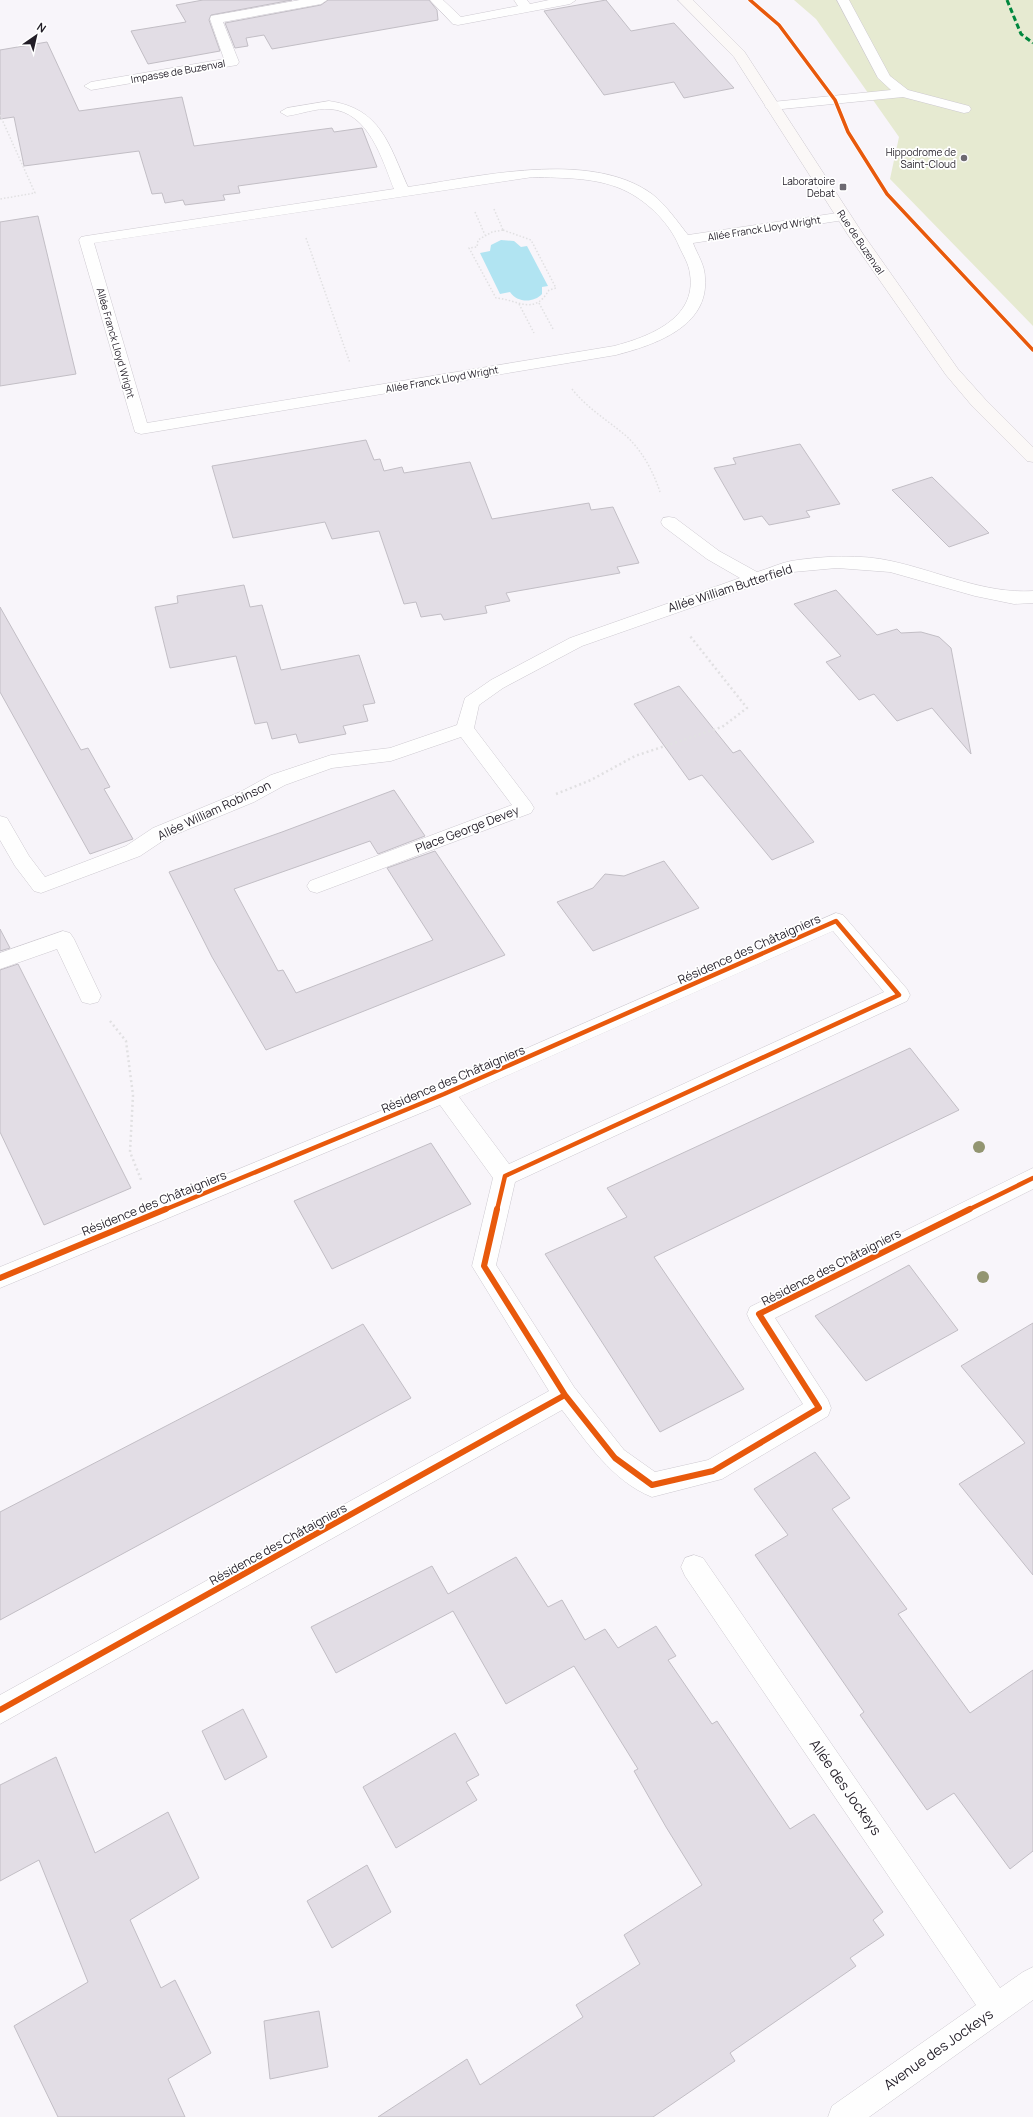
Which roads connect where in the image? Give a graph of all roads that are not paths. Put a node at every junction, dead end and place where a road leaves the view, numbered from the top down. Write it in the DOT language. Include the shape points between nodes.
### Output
graph roads {
  1 [pos="321,0"];
  2 [pos="436,0"];
  3 [pos="570,0"];
  4 [pos="685,0"];
  5 [pos="842,0"];
  6 [pos="524,4"];
  7 [pos="91,86"];
  8 [pos="903,94"];
  9 [pos="772,106"];
  10 [pos="964,109"];
  11 [pos="287,112"];
  12 [pos="403,193"];
  13 [pos="844,216"];
  14 [pos="684,240"];
  15 [pos="1033,457"];
  16 [pos="669,522"];
  17 [pos="755,579"];
  18 [pos="1033,597"];
  19 [pos="465,729"];
  20 [pos="0,823"];
  21 [pos="317,886"];
  22 [pos="0,961"];
  23 [pos="90,996"];
  24 [pos="444,1094"];
  25 [pos="505,1176"];
  26 [pos="1033,1178"];
  27 [pos="0,1278"];
  28 [pos="565,1395"];
  29 [pos="694,1568"];
  30 [pos="0,1710"];
  31 [pos="1033,1982"];
  32 [pos="996,2008"];
  33 [pos="843,2117"];
  1 -- 7 [label="lane, Impasse de Buzenval" via="216,19 232,62"];
  2 -- 6 [label="lane" via="458,21"];
  3 -- 6 [label="lane"];
  4 -- 9 [label="main road, Rue de Buzenval" via="739,54"];
  5 -- 8 [label="lane" via="885,78"];
  8 -- 9 [label="lane"];
  8 -- 10 [label="lane"];
  9 -- 13 [label="main road, Rue de Buzenval"];
  11 -- 12 [label="lane" via="330,105 357,112 373,127"];
  12 -- 14 [label="lane, Allée Franck Lloyd Wright" via="533,174 569,173 604,178 636,191 658,207"];
  12 -- 14 [label="lane, Allée Franck Lloyd Wright" via="86,240 141,430 616,350 647,342 674,325 691,310 698,296 698,276"];
  13 -- 14 [label="lane, Allée Franck Lloyd Wright"];
  13 -- 15 [label="main road, Rue de Buzenval" via="952,372"];
  16 -- 17 [label="lane" via="713,555"];
  17 -- 18 [label="lane, Allée William Butterfield" via="791,567 837,562 890,566 975,590 1014,598"];
  17 -- 19 [label="lane, Allée William Butterfield" via="576,642 497,684 471,702"];
  19 -- 20 [label="lane, Allée William Robinson" via="391,754 332,762 278,780 247,797 160,833 133,851 41,886 22,861"];
  19 -- 21 [label="lane, Place George Devey" via="524,808"];
  22 -- 23 [label="street" via="63,939"];
  24 -- 25 [label="street, Résidence des Châtaigniers"];
  24 -- 25 [label="street, Résidence des Châtaigniers" via="836,921 899,995"];
  24 -- 27 [label="street, Résidence des Châtaigniers"];
  25 -- 28 [label="street, Résidence des Châtaigniers" via="484,1266"];
  26 -- 28 [label="street, Résidence des Châtaigniers" via="759,1314 819,1408 713,1471 652,1485 615,1458"];
  28 -- 30 [label="street, Résidence des Châtaigniers"];
  29 -- 32 [label="street, Allée des Jockeys"];
  31 -- 32 [label="street, Avenue des Jockeys"];
  32 -- 33 [label="street, Avenue des Jockeys"];
}
